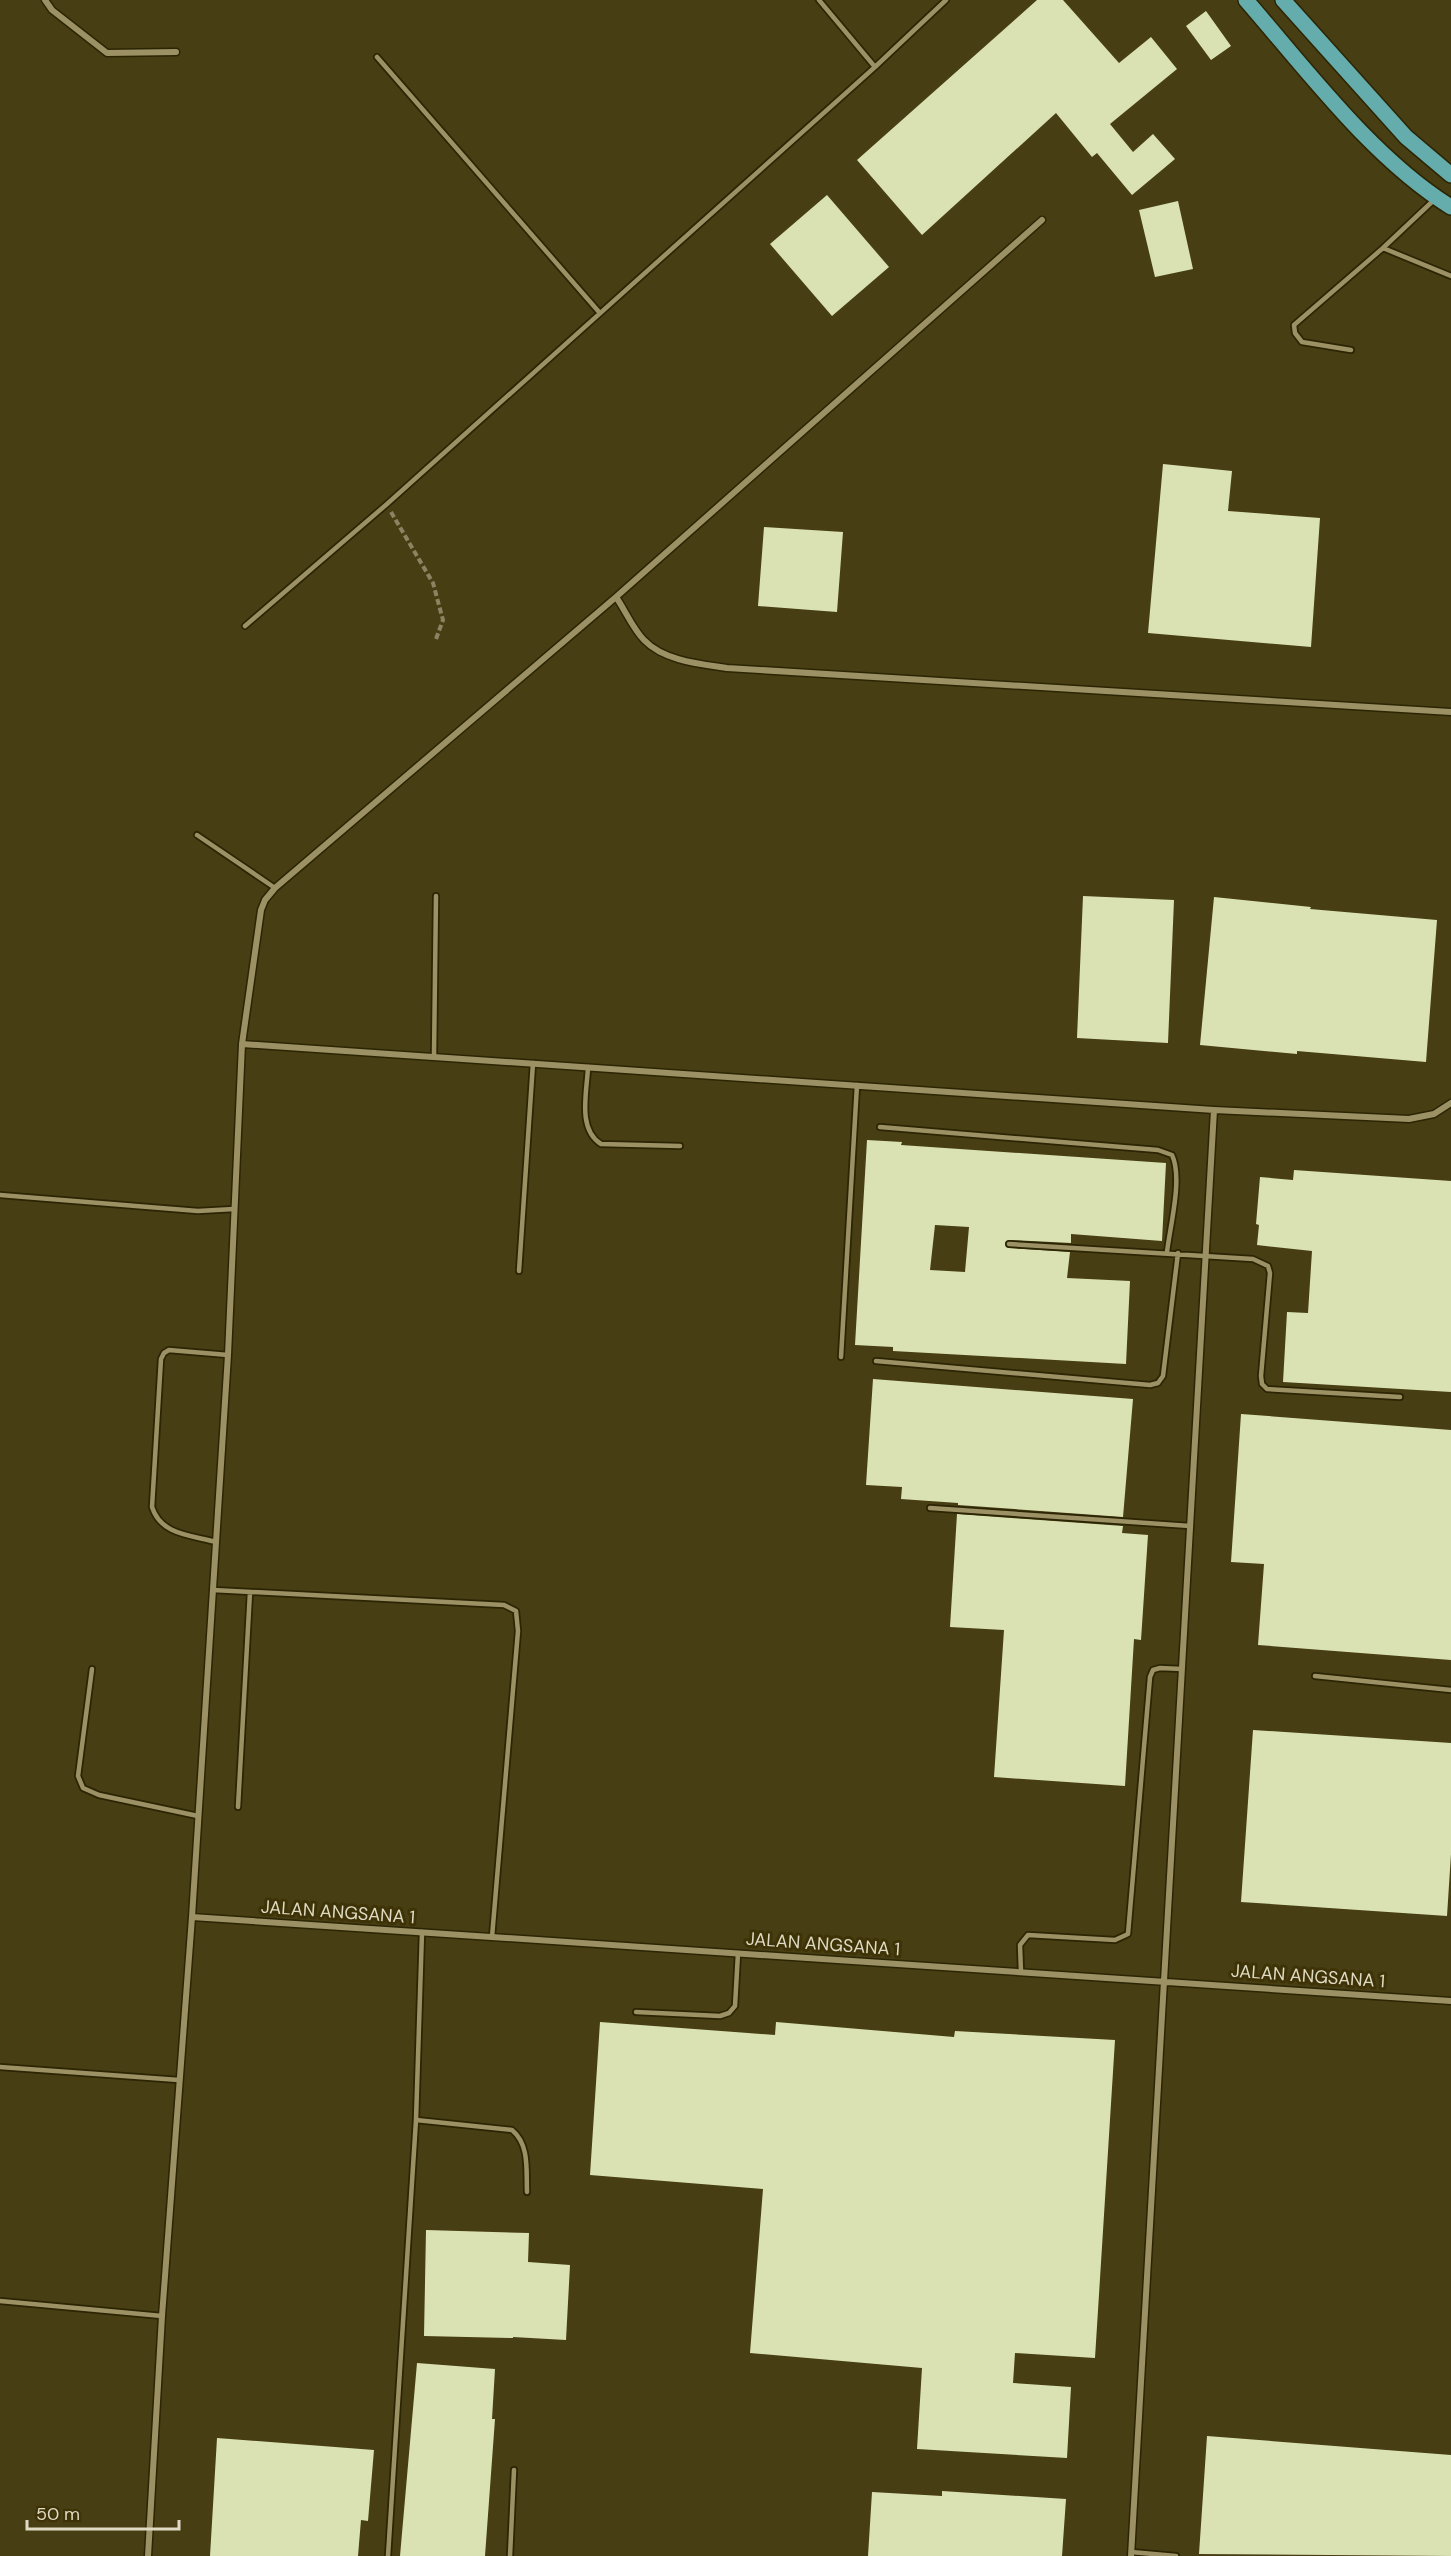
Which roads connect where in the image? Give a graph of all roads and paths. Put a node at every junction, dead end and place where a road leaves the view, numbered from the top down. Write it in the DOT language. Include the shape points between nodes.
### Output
graph roads {
  1 [pos="45,0"];
  2 [pos="819,0"];
  3 [pos="946,0"];
  4 [pos="1246,0"];
  5 [pos="1283,0"];
  6 [pos="176,52"];
  7 [pos="377,57"];
  8 [pos="875,67"];
  9 [pos="1451,175"];
  10 [pos="1437,198"];
  11 [pos="1451,207"];
  12 [pos="1041,220"];
  13 [pos="1383,248"];
  14 [pos="1451,276"];
  15 [pos="599,312"];
  16 [pos="1351,350"];
  17 [pos="387,504"];
  18 [pos="616,597"];
  19 [pos="245,626"];
  20 [pos="436,639"];
  21 [pos="1451,712"];
  22 [pos="197,835"];
  23 [pos="275,888"];
  24 [pos="436,896"];
  25 [pos="242,1044"];
  26 [pos="434,1056"];
  27 [pos="532,1063"];
  28 [pos="588,1067"];
  29 [pos="857,1085"];
  30 [pos="1451,1103"];
  31 [pos="1214,1110"];
  32 [pos="880,1127"];
  33 [pos="680,1146"];
  34 [pos="0,1195"];
  35 [pos="234,1209"];
  36 [pos="1009,1244"];
  37 [pos="1167,1252"];
  38 [pos="1178,1253"];
  39 [pos="1206,1254"];
  40 [pos="519,1271"];
  41 [pos="228,1355"];
  42 [pos="841,1357"];
  43 [pos="876,1361"];
  44 [pos="1400,1397"];
  45 [pos="930,1508"];
  46 [pos="1190,1526"];
  47 [pos="216,1542"];
  48 [pos="213,1590"];
  49 [pos="250,1592"];
  50 [pos="93,1669"];
  51 [pos="1182,1669"];
  52 [pos="1315,1676"];
  53 [pos="1451,1690"];
  54 [pos="238,1807"];
  55 [pos="198,1816"];
  56 [pos="192,1917"];
  57 [pos="422,1932"];
  58 [pos="492,1937"];
  59 [pos="738,1953"];
  60 [pos="1021,1972"];
  61 [pos="1164,1982"];
  62 [pos="1451,2001"];
  63 [pos="636,2012"];
  64 [pos="0,2067"];
  65 [pos="179,2080"];
  66 [pos="416,2120"];
  67 [pos="527,2192"];
  68 [pos="0,2301"];
  69 [pos="162,2316"];
  70 [pos="514,2470"];
  71 [pos="1131,2554"];
  72 [pos="148,2556"];
  73 [pos="388,2556"];
  74 [pos="510,2556"];
  75 [pos="1176,2556"];
  1 -- 6 [label="street" via="52,10 107,53"];
  2 -- 8 [label="lane"];
  3 -- 8 [label="lane"];
  4 -- 10 [label="main road" via="1348,117"];
  5 -- 9 [label="main road" via="1406,137"];
  7 -- 15 [label="lane"];
  8 -- 15 [label="lane"];
  10 -- 11 [label="main road"];
  10 -- 13 [label="lane"];
  12 -- 18 [label="street"];
  13 -- 14 [label="lane"];
  13 -- 16 [label="lane" via="1294,325 1302,342"];
  15 -- 17 [label="lane"];
  17 -- 19 [label="lane"];
  17 -- 20 [label="path" via="433,584 443,620"];
  18 -- 21 [label="street" via="643,640 656,650 683,661 727,668"];
  18 -- 23 [label="street"];
  22 -- 23 [label="lane"];
  23 -- 25 [label="street" via="261,910"];
  24 -- 26 [label="lane"];
  25 -- 26 [label="street"];
  25 -- 35 [label="street"];
  26 -- 27 [label="street"];
  27 -- 28 [label="street"];
  27 -- 40 [label="lane"];
  28 -- 29 [label="street"];
  28 -- 33 [label="lane" via="586,1128 593,1139 601,1144"];
  29 -- 31 [label="street"];
  29 -- 42 [label="lane"];
  30 -- 31 [label="street" via="1434,1114 1409,1119"];
  31 -- 39 [label="street"];
  32 -- 37 [label="lane" via="1158,1150 1172,1155 1176,1178"];
  34 -- 35 [label="lane" via="198,1211"];
  35 -- 41 [label="street"];
  36 -- 37 [label="lane"];
  37 -- 38 [label="lane"];
  38 -- 39 [label="lane"];
  38 -- 43 [label="lane" via="1163,1377 1158,1383"];
  39 -- 44 [label="lane" via="1253,1259 1268,1266 1261,1376 1264,1387"];
  39 -- 46 [label="street"];
  41 -- 47 [label="street"];
  41 -- 47 [label="lane" via="169,1350 161,1359 159,1382 152,1507 155,1516 166,1529"];
  45 -- 46 [label="lane"];
  46 -- 51 [label="street"];
  47 -- 48 [label="street"];
  48 -- 49 [label="lane"];
  48 -- 55 [label="street"];
  49 -- 54 [label="lane"];
  49 -- 58 [label="lane" via="504,1605 516,1611 518,1631"];
  50 -- 55 [label="lane" via="78,1776 83,1788 99,1795"];
  51 -- 60 [label="lane" via="1160,1668 1153,1670 1150,1677 1128,1934 1115,1940 1028,1935 1020,1945"];
  51 -- 61 [label="street"];
  52 -- 53 [label="lane"];
  55 -- 56 [label="street"];
  56 -- 57 [label="street, JALAN ANGSANA 1"];
  56 -- 65 [label="street"];
  57 -- 58 [label="street, JALAN ANGSANA 1"];
  57 -- 66 [label="lane"];
  58 -- 59 [label="street, JALAN ANGSANA 1"];
  59 -- 60 [label="street, JALAN ANGSANA 1"];
  59 -- 63 [label="lane" via="735,2006 729,2013 720,2016"];
  60 -- 61 [label="street, JALAN ANGSANA 1"];
  61 -- 62 [label="street, JALAN ANGSANA 1"];
  61 -- 71 [label="street"];
  64 -- 65 [label="lane"];
  65 -- 69 [label="street"];
  66 -- 67 [label="lane" via="512,2130 519,2136 525,2155"];
  66 -- 73 [label="lane"];
  68 -- 69 [label="lane"];
  69 -- 72 [label="street"];
  70 -- 74 [label="lane"];
  71 -- 75 [label="lane"];
}
